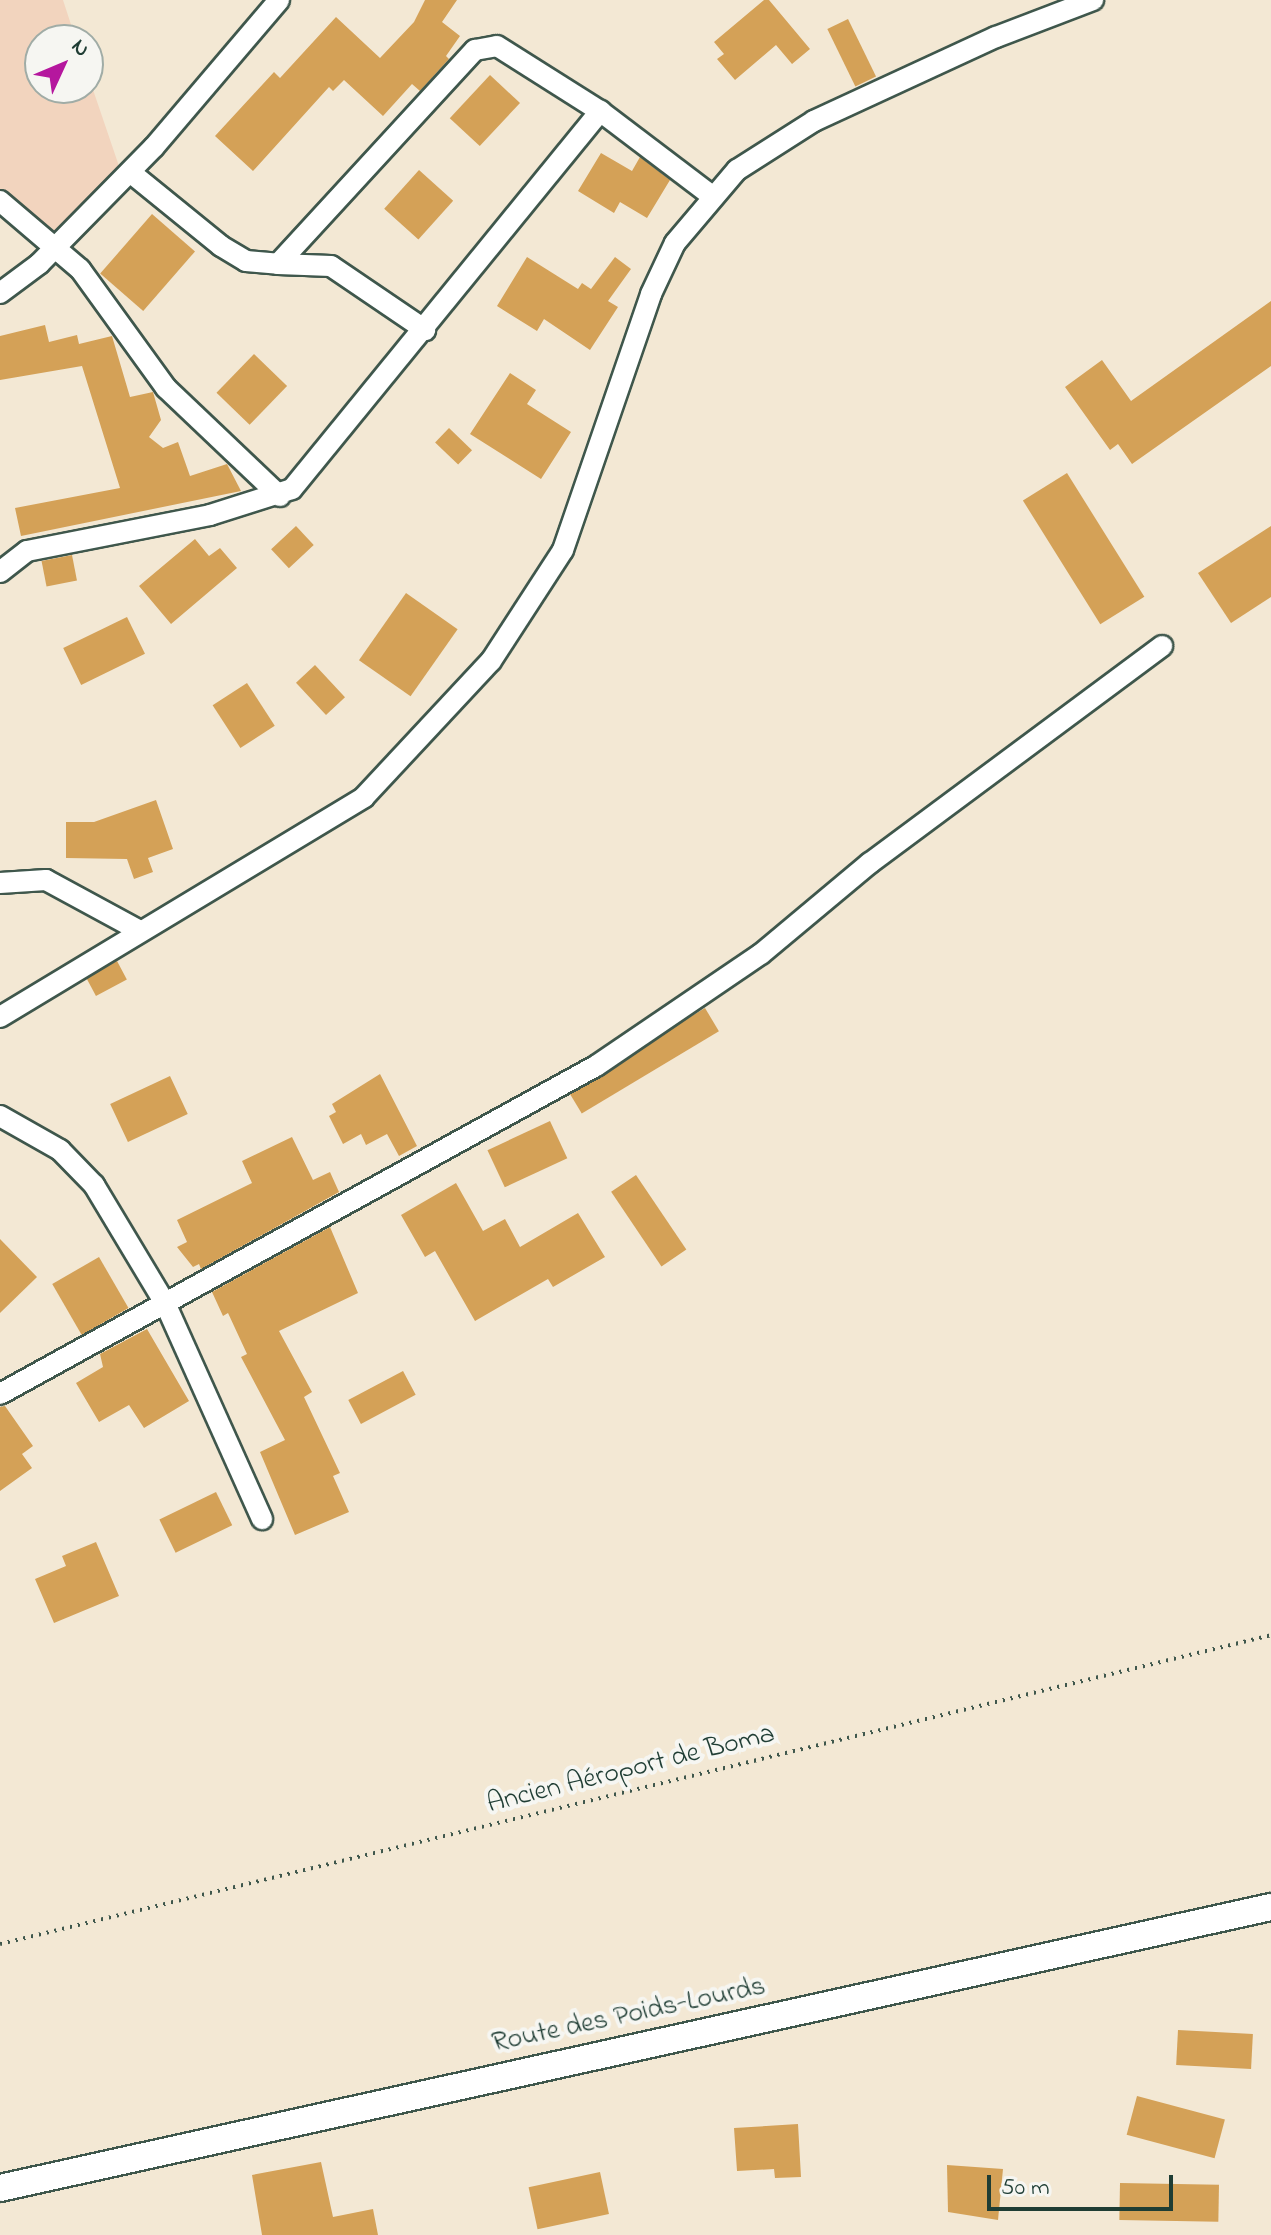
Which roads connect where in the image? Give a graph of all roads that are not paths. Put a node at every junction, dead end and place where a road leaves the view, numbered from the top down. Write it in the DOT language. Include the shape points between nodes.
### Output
graph roads {
  1 [pos="279,0"];
  2 [pos="1093,0"];
  3 [pos="600,111"];
  4 [pos="130,172"];
  5 [pos="712,196"];
  6 [pos="0,201"];
  7 [pos="57,245"];
  8 [pos="278,264"];
  9 [pos="0,293"];
  10 [pos="425,330"];
  11 [pos="280,496"];
  12 [pos="0,572"];
  13 [pos="1162,646"];
  14 [pos="0,883"];
  15 [pos="140,931"];
  16 [pos="0,1017"];
  17 [pos="0,1116"];
  18 [pos="165,1303"];
  19 [pos="0,1394"];
  20 [pos="262,1519"];
  21 [pos="1271,1907"];
  22 [pos="0,2188"];
  1 -- 4 [label="street"];
  2 -- 5 [label="street" via="996,37 814,121 756,157"];
  3 -- 5 [label="street"];
  3 -- 8 [label="street" via="497,46 475,50"];
  3 -- 10 [label="street"];
  4 -- 7 [label="street"];
  4 -- 8 [label="street" via="221,246 246,261"];
  5 -- 15 [label="street" via="675,243 651,294 563,550 491,661 364,797"];
  6 -- 7 [label="street"];
  7 -- 9 [label="street"];
  7 -- 11 [label="street" via="176,399"];
  8 -- 10 [label="street" via="331,266"];
  10 -- 11 [label="street"];
  11 -- 12 [label="street" via="27,551"];
  13 -- 18 [label="street" via="870,863 813,914 691,1005 535,1104"];
  14 -- 15 [label="street" via="46,880"];
  15 -- 16 [label="street"];
  17 -- 18 [label="street" via="60,1150 94,1185"];
  18 -- 19 [label="street"];
  18 -- 20 [label="street"];
  21 -- 22 [label="street, Route des Poids-Lourds"];
}
